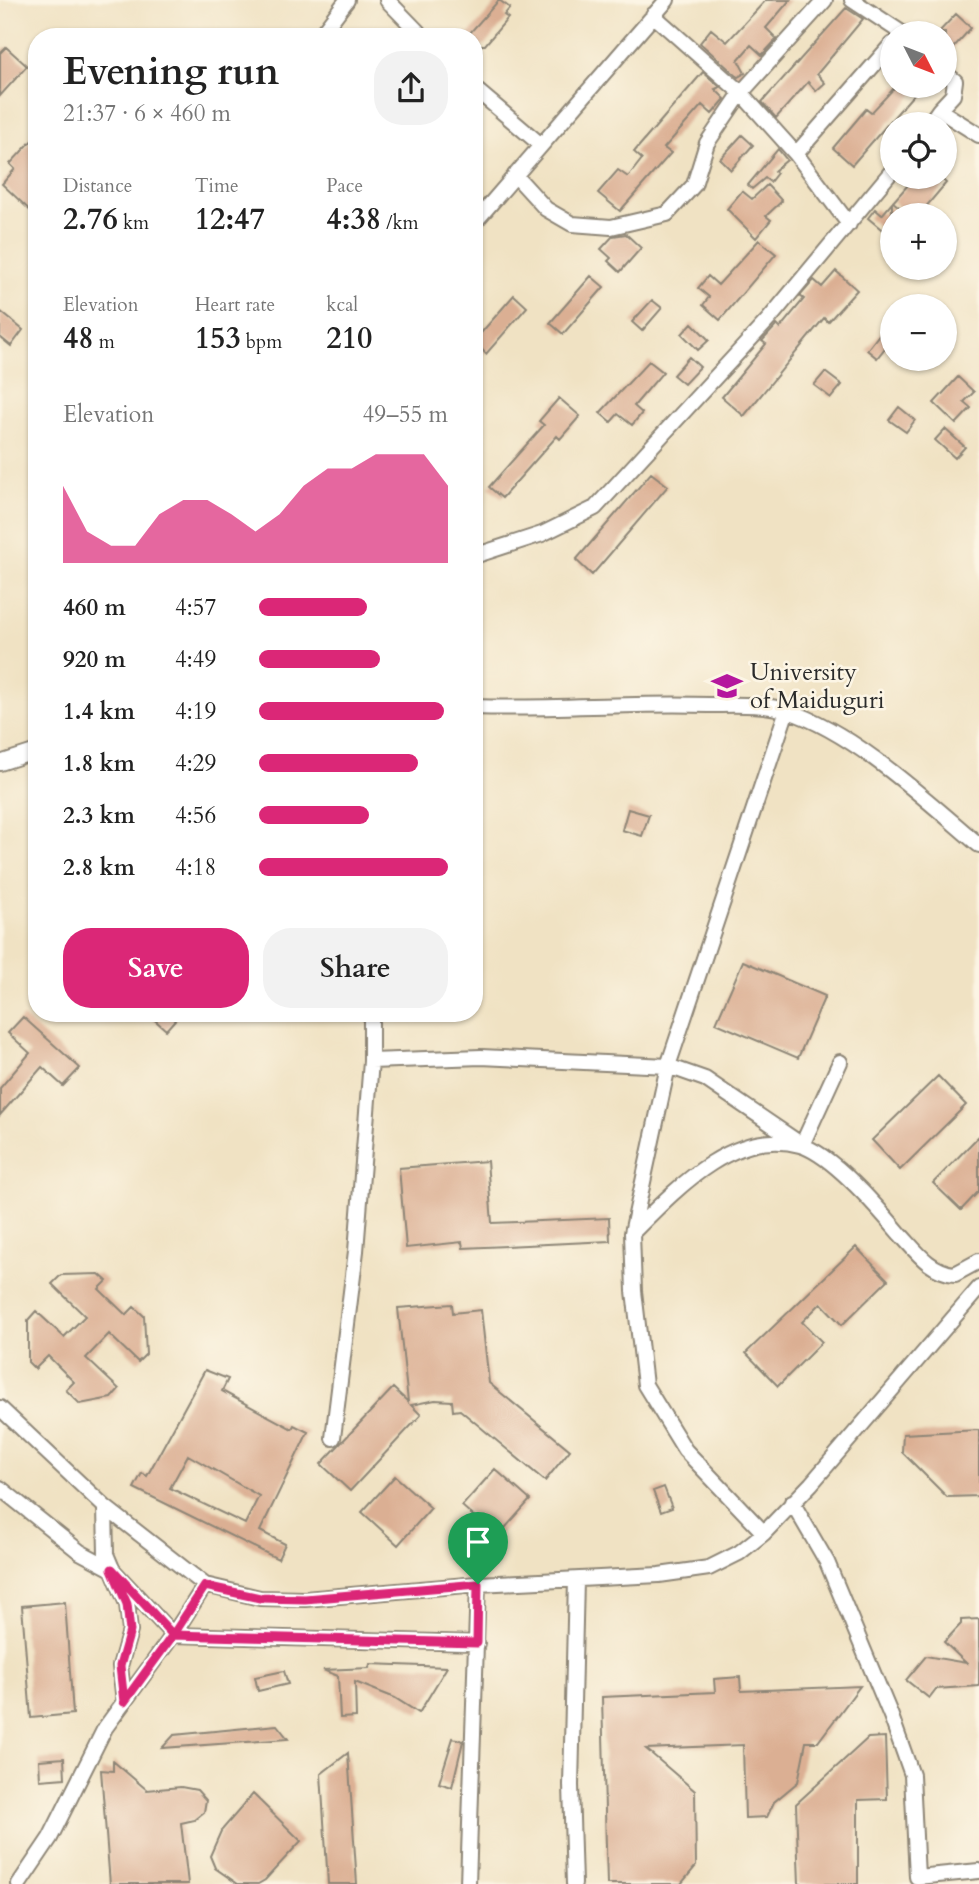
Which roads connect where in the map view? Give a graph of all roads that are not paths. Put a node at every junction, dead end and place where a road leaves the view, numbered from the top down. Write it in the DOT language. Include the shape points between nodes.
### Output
graph roads {
  1 [pos="347,0"];
  2 [pos="387,0"];
  3 [pos="667,0"];
  4 [pos="825,0"];
  5 [pos="852,0"];
  6 [pos="653,15"];
  7 [pos="883,21"];
  8 [pos="326,28"];
  9 [pos="414,28"];
  10 [pos="880,58"];
  11 [pos="741,93"];
  12 [pos="483,96"];
  13 [pos="949,98"];
  14 [pos="939,110"];
  15 [pos="979,135"];
  16 [pos="541,145"];
  17 [pos="796,154"];
  18 [pos="515,175"];
  19 [pos="880,186"];
  20 [pos="483,212"];
  21 [pos="849,224"];
  22 [pos="483,553"];
  23 [pos="483,708"];
  24 [pos="787,710"];
  25 [pos="28,754"];
  26 [pos="0,763"];
  27 [pos="979,845"];
  28 [pos="371,1022"];
  29 [pos="371,1061"];
  30 [pos="840,1062"];
  31 [pos="668,1066"];
  32 [pos="802,1145"];
  33 [pos="632,1233"];
  34 [pos="979,1261"];
  35 [pos="979,1288"];
  36 [pos="0,1408"];
  37 [pos="333,1438"];
  38 [pos="0,1488"];
  39 [pos="792,1502"];
  40 [pos="105,1507"];
  41 [pos="764,1533"];
  42 [pos="112,1569"];
  43 [pos="576,1580"];
  44 [pos="478,1584"];
  45 [pos="205,1586"];
  46 [pos="173,1635"];
  47 [pos="477,1643"];
  48 [pos="124,1702"];
  49 [pos="979,1871"];
  50 [pos="918,1881"];
  51 [pos="19,1884"];
  52 [pos="468,1884"];
  53 [pos="575,1884"];
  1 -- 8 [label="street"];
  2 -- 9 [label="street"];
  3 -- 6 [label="street"];
  4 -- 11 [label="street"];
  5 -- 7 [label="street"];
  6 -- 11 [label="street"];
  6 -- 16 [label="street"];
  10 -- 17 [label="street"];
  11 -- 17 [label="street"];
  11 -- 18 [label="street" via="707,143 694,185 667,214 611,227 572,224 546,209"];
  12 -- 16 [label="street"];
  13 -- 14 [label="street"];
  14 -- 15 [label="street"];
  16 -- 18 [label="street"];
  17 -- 21 [label="street"];
  18 -- 20 [label="street"];
  19 -- 21 [label="street"];
  21 -- 22 [label="street" via="769,319 595,508 542,534"];
  23 -- 24 [label="street" via="648,703"];
  24 -- 27 [label="street" via="834,732"];
  24 -- 31 [label="street"];
  25 -- 26 [label="street"];
  28 -- 29 [label="street"];
  29 -- 31 [label="street" via="481,1058"];
  29 -- 37 [label="street" via="356,1251"];
  30 -- 32 [label="street"];
  31 -- 32 [label="street" via="705,1079"];
  31 -- 33 [label="street"];
  32 -- 33 [label="street" via="749,1146 719,1159 675,1190"];
  32 -- 34 [label="street" via="865,1194 932,1266 955,1274"];
  33 -- 41 [label="street" via="645,1385 685,1450"];
  35 -- 39 [label="street"];
  36 -- 40 [label="street"];
  38 -- 42 [label="street" via="80,1552"];
  39 -- 41 [label="street"];
  39 -- 50 [label="street" via="827,1562 912,1775"];
  40 -- 42 [label="street" via="104,1539"];
  40 -- 45 [label="street"];
  41 -- 43 [label="street" via="709,1568"];
  42 -- 46 [label="street"];
  42 -- 48 [label="street" via="127,1604 130,1631 120,1666"];
  43 -- 44 [label="street"];
  43 -- 53 [label="street" via="571,1785"];
  44 -- 45 [label="street" via="305,1599 260,1598"];
  44 -- 47 [label="street"];
  45 -- 46 [label="street"];
  46 -- 47 [label="street"];
  46 -- 48 [label="street"];
  47 -- 52 [label="street"];
  48 -- 51 [label="street" via="105,1728 50,1838"];
  49 -- 50 [label="street"];
}
